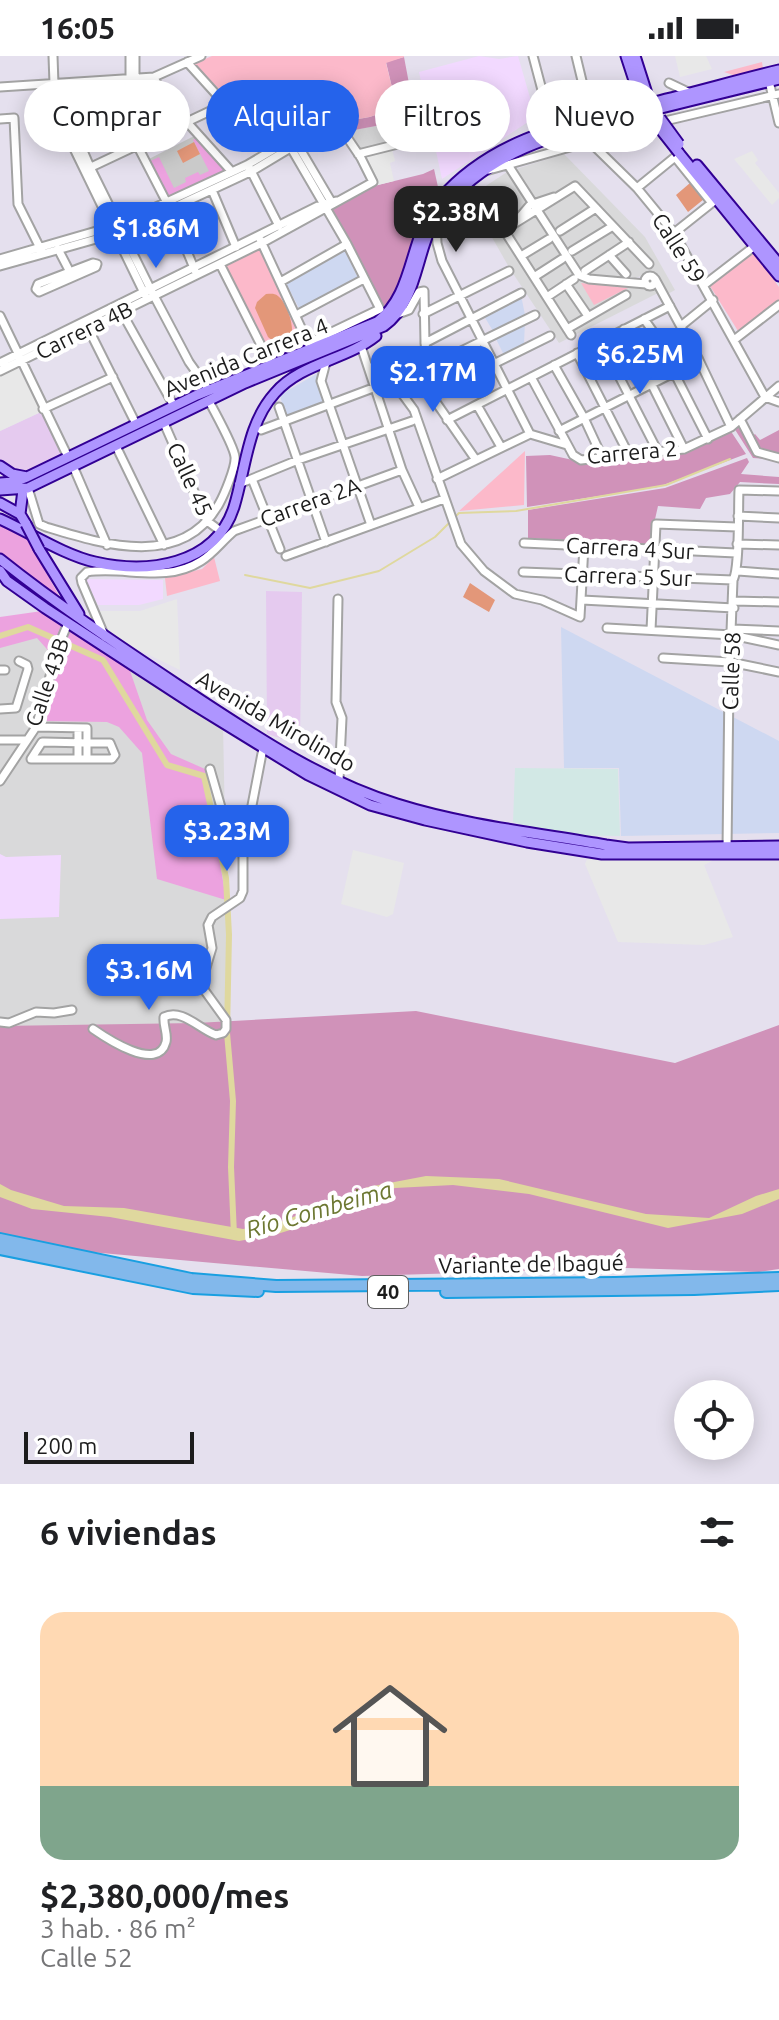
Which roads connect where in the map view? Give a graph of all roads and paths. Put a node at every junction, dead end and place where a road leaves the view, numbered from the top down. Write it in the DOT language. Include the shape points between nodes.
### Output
graph roads {
  1 [pos="53,56"];
  2 [pos="132,56"];
  3 [pos="175,56"];
  4 [pos="201,56"];
  5 [pos="533,56"];
  6 [pos="576,56"];
  7 [pos="626,56"];
  8 [pos="635,56"];
  9 [pos="187,62"];
  10 [pos="175,68"];
  11 [pos="779,70"];
  12 [pos="154,77"];
  13 [pos="51,80"];
  14 [pos="132,80"];
  15 [pos="155,80"];
  16 [pos="539,80"];
  17 [pos="582,80"];
  18 [pos="636,80"];
  19 [pos="642,80"];
  20 [pos="774,80"];
  21 [pos="206,83"];
  22 [pos="669,83"];
  23 [pos="24,86"];
  24 [pos="0,87"];
  25 [pos="690,93"];
  26 [pos="776,95"];
  27 [pos="663,105"];
  28 [pos="663,108"];
  29 [pos="0,119"];
  30 [pos="663,121"];
  31 [pos="779,123"];
  32 [pos="190,125"];
  33 [pos="663,130"];
  34 [pos="526,139"];
  35 [pos="526,147"];
  36 [pos="375,150"];
  37 [pos="78,152"];
  38 [pos="123,152"];
  39 [pos="140,152"];
  40 [pos="270,152"];
  41 [pos="278,152"];
  42 [pos="299,152"];
  43 [pos="554,152"];
  44 [pos="600,152"];
  45 [pos="679,153"];
  46 [pos="358,154"];
  47 [pos="508,165"];
  48 [pos="87,168"];
  49 [pos="249,168"];
  50 [pos="232,172"];
  51 [pos="483,172"];
  52 [pos="637,188"];
  53 [pos="212,190"];
  54 [pos="444,200"];
  55 [pos="714,201"];
  56 [pos="330,204"];
  57 [pos="535,206"];
  58 [pos="168,207"];
  59 [pos="596,208"];
  60 [pos="436,216"];
  61 [pos="279,226"];
  62 [pos="613,226"];
  63 [pos="116,229"];
  64 [pos="560,231"];
  65 [pos="674,233"];
  66 [pos="549,239"];
  67 [pos="261,240"];
  68 [pos="629,242"];
  69 [pos="347,244"];
  70 [pos="757,244"];
  71 [pos="236,247"];
  72 [pos="58,249"];
  73 [pos="41,251"];
  74 [pos="572,251"];
  75 [pos="609,255"];
  76 [pos="521,256"];
  77 [pos="0,259"];
  78 [pos="562,259"];
  79 [pos="220,264"];
  80 [pos="649,264"];
  81 [pos="779,264"];
  82 [pos="0,266"];
  83 [pos="509,271"];
  84 [pos="196,272"];
  85 [pos="71,274"];
  86 [pos="585,275"];
  87 [pos="779,276"];
  88 [pos="534,277"];
  89 [pos="628,278"];
  90 [pos="364,279"];
  91 [pos="574,279"];
  92 [pos="282,281"];
  93 [pos="566,284"];
  94 [pos="704,285"];
  95 [pos="521,293"];
  96 [pos="149,294"];
  97 [pos="626,295"];
  98 [pos="459,296"];
  99 [pos="547,297"];
  100 [pos="713,300"];
  101 [pos="779,305"];
  102 [pos="670,306"];
  103 [pos="121,311"];
  104 [pos="398,314"];
  105 [pos="423,314"];
  106 [pos="296,315"];
  107 [pos="535,315"];
  108 [pos="0,316"];
  109 [pos="588,316"];
  110 [pos="644,319"];
  111 [pos="473,320"];
  112 [pos="86,325"];
  113 [pos="681,326"];
  114 [pos="624,329"];
  115 [pos="550,336"];
  116 [pos="359,338"];
  117 [pos="734,340"];
  118 [pos="485,341"];
  119 [pos="601,341"];
  120 [pos="425,343"];
  121 [pos="310,346"];
  122 [pos="577,353"];
  123 [pos="19,358"];
  124 [pos="699,360"];
  125 [pos="327,361"];
  126 [pos="427,362"];
  127 [pos="0,363"];
  128 [pos="494,364"];
  129 [pos="271,365"];
  130 [pos="554,365"];
  131 [pos="368,366"];
  132 [pos="0,371"];
  133 [pos="675,372"];
  134 [pos="113,377"];
  135 [pos="531,377"];
  136 [pos="652,384"];
  137 [pos="779,386"];
  138 [pos="373,388"];
  139 [pos="507,389"];
  140 [pos="209,395"];
  141 [pos="431,395"];
  142 [pos="629,395"];
  143 [pos="765,397"];
  144 [pos="779,402"];
  145 [pos="329,403"];
  146 [pos="477,405"];
  147 [pos="174,406"];
  148 [pos="279,407"];
  149 [pos="605,408"];
  150 [pos="43,409"];
  151 [pos="584,418"];
  152 [pos="740,419"];
  153 [pos="447,420"];
  154 [pos="284,421"];
  155 [pos="412,421"];
  156 [pos="164,423"];
  157 [pos="136,424"];
  158 [pos="731,427"];
  159 [pos="390,429"];
  160 [pos="261,430"];
  161 [pos="559,431"];
  162 [pos="530,434"];
  163 [pos="708,439"];
  164 [pos="344,445"];
  165 [pos="567,445"];
  166 [pos="116,446"];
  167 [pos="501,447"];
  168 [pos="684,449"];
  169 [pos="658,452"];
  170 [pos="629,455"];
  171 [pos="779,458"];
  172 [pos="603,459"];
  173 [pos="298,460"];
  174 [pos="476,460"];
  175 [pos="70,462"];
  176 [pos="0,466"];
  177 [pos="402,470"];
  178 [pos="252,479"];
  179 [pos="437,479"];
  180 [pos="0,483"];
  181 [pos="239,484"];
  182 [pos="357,484"];
  183 [pos="26,485"];
  184 [pos="0,490"];
  185 [pos="779,491"];
  186 [pos="312,501"];
  187 [pos="0,503"];
  188 [pos="445,503"];
  189 [pos="419,507"];
  190 [pos="20,514"];
  191 [pos="738,516"];
  192 [pos="268,518"];
  193 [pos="779,518"];
  194 [pos="0,519"];
  195 [pos="207,521"];
  196 [pos="371,525"];
  197 [pos="737,527"];
  198 [pos="224,534"];
  199 [pos="326,542"];
  200 [pos="524,543"];
  201 [pos="107,545"];
  202 [pos="164,545"];
  203 [pos="779,545"];
  204 [pos="584,546"];
  205 [pos="736,548"];
  206 [pos="280,549"];
  207 [pos="655,549"];
  208 [pos="286,556"];
  209 [pos="0,559"];
  210 [pos="738,571"];
  211 [pos="523,572"];
  212 [pos="779,574"];
  213 [pos="583,575"];
  214 [pos="2,576"];
  215 [pos="653,578"];
  216 [pos="733,580"];
  217 [pos="338,599"];
  218 [pos="582,600"];
  219 [pos="779,602"];
  220 [pos="652,604"];
  221 [pos="734,604"];
  222 [pos="83,621"];
  223 [pos="68,623"];
  224 [pos="607,628"];
  225 [pos="651,630"];
  226 [pos="779,631"];
  227 [pos="732,632"];
  228 [pos="105,637"];
  229 [pos="779,645"];
  230 [pos="663,658"];
  231 [pos="19,661"];
  232 [pos="730,662"];
  233 [pos="779,672"];
  234 [pos="0,709"];
  235 [pos="36,727"];
  236 [pos="26,740"];
  237 [pos="1,741"];
  238 [pos="82,743"];
  239 [pos="263,744"];
  240 [pos="82,759"];
  241 [pos="210,769"];
  242 [pos="0,781"];
  243 [pos="339,781"];
  244 [pos="779,846"];
  245 [pos="727,850"];
  246 [pos="243,852"];
  247 [pos="779,854"];
  248 [pos="72,1010"];
  249 [pos="0,1022"];
  250 [pos="93,1029"];
  251 [pos="2,1243"];
  252 [pos="779,1278"];
  253 [pos="779,1285"];
  1 -- 13 [label="street"];
  2 -- 14 [label="street"];
  3 -- 10 [label="street"];
  4 -- 9 [label="street"];
  5 -- 16 [label="street"];
  6 -- 17 [label="street"];
  7 -- 18 [label="main road"];
  8 -- 19 [label="main road"];
  9 -- 10 [label="street"];
  9 -- 21 [label="street"];
  10 -- 12 [label="street"];
  11 -- 25 [label="main road"];
  12 -- 14 [label="street"];
  12 -- 15 [label="street"];
  20 -- 26 [label="street"];
  20 -- 28 [label="main road"];
  22 -- 25 [label="street"];
  23 -- 24 [label="street"];
  25 -- 27 [label="main road"];
  26 -- 30 [label="street"];
  26 -- 31 [label="street"];
  29 -- 73 [label="street" via="14,118 18,204"];
  32 -- 50 [label="street"];
  33 -- 45 [label="main road, bridge"];
  34 -- 54 [label="main road" via="502,149"];
  35 -- 51 [label="main road"];
  36 -- 46 [label="street"];
  37 -- 48 [label="street"];
  38 -- 48 [label="street"];
  39 -- 58 [label="street"];
  40 -- 49 [label="street"];
  41 -- 49 [label="street"];
  42 -- 56 [label="street"];
  43 -- 47 [label="street"];
  44 -- 52 [label="street, Calle 59"];
  45 -- 52 [label="street"];
  45 -- 55 [label="main road"];
  45 -- 70 [label="main road"];
  46 -- 56 [label="street, Carrera 4B" via="373,182"];
  47 -- 51 [label="street"];
  47 -- 57 [label="street"];
  48 -- 63 [label="street"];
  49 -- 50 [label="street"];
  49 -- 53 [label="street"];
  49 -- 61 [label="street"];
  50 -- 58 [label="street"];
  51 -- 54 [label="main road"];
  52 -- 65 [label="street, Calle 59"];
  53 -- 58 [label="street"];
  53 -- 71 [label="street"];
  54 -- 60 [label="main road, Avenida Carrera 4"];
  54 -- 116 [label="main road, Avenida Carrera 4" via="423,225 399,298"];
  55 -- 65 [label="street"];
  55 -- 70 [label="main road"];
  56 -- 61 [label="street, Carrera 4B"];
  56 -- 67 [label="street, Carrera 4B"];
  56 -- 69 [label="street"];
  57 -- 59 [label="street" via="575,186"];
  57 -- 76 [label="street" via="504,230"];
  57 -- 86 [label="street" via="579,275"];
  58 -- 63 [label="street"];
  58 -- 84 [label="street"];
  59 -- 62 [label="street"];
  59 -- 64 [label="street"];
  60 -- 98 [label="street" via="438,251"];
  60 -- 104 [label="main road, Avenida Carrera 4"];
  61 -- 67 [label="street, Carrera 4B"];
  62 -- 68 [label="street"];
  62 -- 74 [label="street"];
  63 -- 72 [label="street"];
  63 -- 73 [label="street"];
  63 -- 96 [label="street"];
  65 -- 94 [label="street, Calle 59"];
  66 -- 76 [label="street"];
  67 -- 71 [label="street, Carrera 4B"];
  67 -- 79 [label="street, Carrera 4B"];
  67 -- 92 [label="street"];
  68 -- 75 [label="street"];
  68 -- 80 [label="street"];
  69 -- 90 [label="street"];
  69 -- 92 [label="street"];
  70 -- 81 [label="main road"];
  70 -- 87 [label="main road"];
  70 -- 94 [label="street"];
  71 -- 84 [label="street, Carrera 4B"];
  72 -- 73 [label="street"];
  72 -- 85 [label="street"];
  73 -- 77 [label="street"];
  73 -- 82 [label="street"];
  75 -- 86 [label="street"];
  75 -- 89 [label="street"];
  76 -- 88 [label="street"];
  78 -- 88 [label="street"];
  79 -- 84 [label="street, Carrera 4B"];
  79 -- 129 [label="street"];
  83 -- 98 [label="street"];
  84 -- 96 [label="street, Carrera 4B"];
  86 -- 89 [label="street"];
  88 -- 99 [label="street"];
  89 -- 102 [label="street" via="652,283"];
  90 -- 106 [label="street"];
  90 -- 121 [label="street" via="380,309"];
  91 -- 93 [label="street"];
  92 -- 106 [label="street"];
  93 -- 99 [label="street"];
  93 -- 109 [label="street"];
  94 -- 100 [label="street, Calle 59"];
  95 -- 111 [label="street"];
  96 -- 103 [label="street, Carrera 4B"];
  96 -- 112 [label="street, Carrera 4B"];
  96 -- 140 [label="street"];
  97 -- 109 [label="street"];
  98 -- 105 [label="street"];
  98 -- 111 [label="street"];
  99 -- 109 [label="street" via="569,332"];
  100 -- 113 [label="street"];
  100 -- 117 [label="street, Calle 59"];
  101 -- 117 [label="street"];
  102 -- 110 [label="street"];
  102 -- 113 [label="street"];
  103 -- 112 [label="street, Carrera 4B"];
  103 -- 147 [label="street"];
  104 -- 105 [label="street" via="409,310 421,291"];
  104 -- 116 [label="main road, Avenida Carrera 4"];
  105 -- 120 [label="street"];
  106 -- 121 [label="street"];
  107 -- 118 [label="street"];
  108 -- 123 [label="street"];
  110 -- 114 [label="street"];
  110 -- 133 [label="street"];
  111 -- 118 [label="street"];
  111 -- 120 [label="street"];
  112 -- 123 [label="street, Carrera 4B"];
  112 -- 134 [label="street"];
  113 -- 124 [label="street"];
  114 -- 119 [label="street"];
  114 -- 136 [label="street"];
  115 -- 128 [label="street"];
  116 -- 121 [label="main road, Avenida Carrera 4"];
  116 -- 125 [label="main road"];
  116 -- 131 [label="street"];
  116 -- 140 [label="main road, Avenida Carrera 4"];
  117 -- 143 [label="street, Calle 59"];
  118 -- 126 [label="street"];
  118 -- 128 [label="street"];
  119 -- 122 [label="street"];
  119 -- 142 [label="street"];
  120 -- 126 [label="street"];
  121 -- 129 [label="main road, Avenida Carrera 4"];
  122 -- 130 [label="street"];
  122 -- 149 [label="street"];
  123 -- 127 [label="street, Carrera 4B"];
  123 -- 132 [label="street, Carrera 4B"];
  123 -- 150 [label="street"];
  124 -- 133 [label="street"];
  124 -- 158 [label="street"];
  125 -- 145 [label="street" via="321,381"];
  125 -- 181 [label="main road" via="288,381 267,403"];
  126 -- 141 [label="street"];
  128 -- 139 [label="street"];
  128 -- 141 [label="street"];
  129 -- 140 [label="main road, Avenida Carrera 4"];
  130 -- 135 [label="street"];
  130 -- 151 [label="street"];
  131 -- 138 [label="street"];
  131 -- 179 [label="street" via="392,380 414,410"];
  133 -- 136 [label="street"];
  133 -- 163 [label="street"];
  134 -- 150 [label="street"];
  134 -- 157 [label="street"];
  135 -- 139 [label="street"];
  135 -- 161 [label="street"];
  136 -- 142 [label="street"];
  136 -- 168 [label="street"];
  137 -- 143 [label="street, Carrera 2"];
  138 -- 145 [label="street"];
  138 -- 159 [label="street"];
  139 -- 146 [label="street"];
  139 -- 162 [label="street"];
  140 -- 147 [label="main road, Avenida Carrera 4"];
  140 -- 156 [label="main road, Avenida Carrera 4"];
  140 -- 195 [label="street" via="235,458 222,499"];
  141 -- 153 [label="street"];
  142 -- 149 [label="street"];
  142 -- 169 [label="street"];
  143 -- 144 [label="street"];
  143 -- 152 [label="street, Carrera 2"];
  145 -- 154 [label="street"];
  145 -- 164 [label="street"];
  146 -- 153 [label="street"];
  146 -- 167 [label="street"];
  147 -- 157 [label="main road, Avenida Carrera 4"];
  148 -- 154 [label="street"];
  149 -- 151 [label="street"];
  149 -- 170 [label="street"];
  150 -- 175 [label="street"];
  151 -- 161 [label="street"];
  151 -- 172 [label="street"];
  152 -- 158 [label="street, Carrera 2"];
  152 -- 171 [label="street" via="757,452"];
  153 -- 174 [label="street"];
  154 -- 160 [label="street"];
  154 -- 173 [label="street"];
  155 -- 159 [label="street"];
  156 -- 166 [label="main road, Avenida Carrera 4"];
  156 -- 195 [label="street, Calle 45"];
  157 -- 175 [label="main road, Avenida Carrera 4"];
  158 -- 163 [label="street, Carrera 2"];
  159 -- 164 [label="street"];
  159 -- 177 [label="street"];
  161 -- 165 [label="street"];
  162 -- 165 [label="street"];
  162 -- 167 [label="street"];
  163 -- 168 [label="street, Carrera 2"];
  164 -- 173 [label="street"];
  164 -- 182 [label="street"];
  165 -- 172 [label="street, Carrera 2" via="581,460"];
  166 -- 175 [label="main road, Avenida Carrera 4"];
  166 -- 202 [label="street"];
  167 -- 174 [label="street"];
  168 -- 169 [label="street, Carrera 2"];
  169 -- 170 [label="street, Carrera 2"];
  170 -- 172 [label="street, Carrera 2"];
  173 -- 178 [label="street"];
  173 -- 186 [label="street"];
  174 -- 179 [label="street"];
  175 -- 183 [label="main road, Avenida Carrera 4"];
  175 -- 201 [label="street"];
  176 -- 183 [label="main road"];
  177 -- 182 [label="street, Carrera 2A"];
  177 -- 189 [label="street"];
  178 -- 181 [label="street"];
  178 -- 192 [label="street"];
  179 -- 188 [label="street"];
  180 -- 183 [label="main road, Avenida Carrera 4"];
  181 -- 198 [label="main road"];
  182 -- 186 [label="street, Carrera 2A"];
  182 -- 196 [label="street"];
  183 -- 184 [label="main road, Avenida Carrera 4"];
  183 -- 190 [label="main road"];
  183 -- 201 [label="street" via="39,524"];
  185 -- 191 [label="street" via="739,490"];
  186 -- 192 [label="street, Carrera 2A"];
  186 -- 199 [label="street"];
  187 -- 190 [label="main road"];
  188 -- 189 [label="street"];
  188 -- 218 [label="street" via="459,541 484,571 515,594 580,617"];
  189 -- 196 [label="street"];
  190 -- 222 [label="main road, Avenida Mirolindo, bridge"];
  191 -- 193 [label="street"];
  191 -- 197 [label="street"];
  192 -- 198 [label="street, Carrera 2A"];
  192 -- 206 [label="street"];
  194 -- 198 [label="main road" via="85,559 128,567 173,563"];
  195 -- 198 [label="street, Calle 45"];
  195 -- 202 [label="street"];
  196 -- 199 [label="street"];
  197 -- 205 [label="street"];
  197 -- 207 [label="street" via="656,524"];
  198 -- 228 [label="street, Carrera 2A" via="214,552 182,570 144,575 87,572 81,578 83,588"];
  199 -- 208 [label="street"];
  200 -- 204 [label="street, Carrera 4 Sur"];
  201 -- 202 [label="street"];
  203 -- 205 [label="street, Carrera 4 Sur"];
  204 -- 207 [label="street, Carrera 4 Sur"];
  204 -- 213 [label="street"];
  205 -- 207 [label="street, Carrera 4 Sur"];
  205 -- 210 [label="street"];
  207 -- 215 [label="street"];
  209 -- 222 [label="main road"];
  210 -- 212 [label="street"];
  210 -- 216 [label="street"];
  211 -- 213 [label="street, Carrera 5 Sur"];
  213 -- 215 [label="street, Carrera 5 Sur"];
  213 -- 218 [label="street"];
  214 -- 223 [label="main road, Avenida Mirolindo"];
  215 -- 216 [label="street, Carrera 5 Sur"];
  215 -- 220 [label="street"];
  216 -- 221 [label="street, Calle 58"];
  217 -- 243 [label="street"];
  218 -- 220 [label="street"];
  219 -- 221 [label="street"];
  220 -- 221 [label="street"];
  220 -- 225 [label="street"];
  221 -- 227 [label="street, Calle 58"];
  222 -- 228 [label="main road, Avenida Mirolindo"];
  223 -- 235 [label="street, Calle 43B"];
  223 -- 239 [label="main road, Avenida Mirolindo"];
  224 -- 225 [label="street"];
  225 -- 227 [label="street"];
  226 -- 227 [label="street"];
  227 -- 229 [label="street"];
  227 -- 232 [label="street, Calle 58"];
  228 -- 239 [label="main road, Avenida Mirolindo"];
  230 -- 232 [label="street"];
  231 -- 234 [label="street" via="28,669 16,708"];
  232 -- 233 [label="street"];
  232 -- 245 [label="street, Calle 58"];
  235 -- 236 [label="street, Calle 43B"];
  235 -- 238 [label="street" via="82,728"];
  236 -- 237 [label="street"];
  236 -- 242 [label="street, Calle 43B"];
  238 -- 240 [label="street"];
  238 -- 240 [label="street" via="110,743 115,755"];
  238 -- 240 [label="street" via="42,742 31,759"];
  239 -- 243 [label="main road, Avenida Mirolindo"];
  239 -- 245 [label="main road, Avenida Mirolindo" via="346,795 425,820 602,854"];
  239 -- 246 [label="street"];
  241 -- 246 [label="street" via="233,849"];
  243 -- 245 [label="main road, Avenida Mirolindo" via="419,810 606,845"];
  244 -- 245 [label="main road, Avenida Mirolindo"];
  245 -- 247 [label="main road, Avenida Mirolindo"];
  246 -- 250 [label="street" via="240,898 208,925 212,948 202,981 226,1020 223,1033 209,1033 169,1013 164,1017 162,1050 141,1054"];
  248 -- 249 [label="street"];
  251 -- 252 [label="highway, Variante de Ibagué / 40" via="191,1279 276,1286"];
  251 -- 253 [label="highway, Variante de Ibagué / 40" via="193,1288 467,1292"];
}
